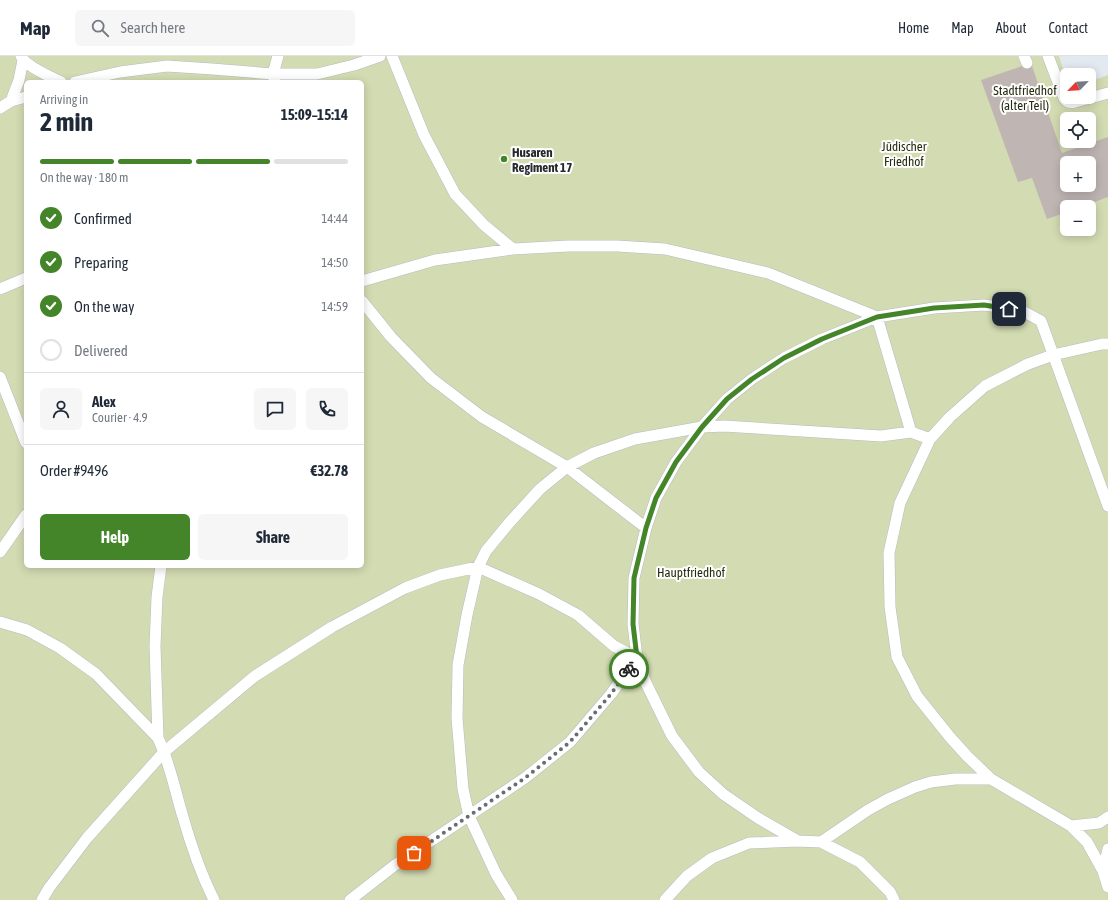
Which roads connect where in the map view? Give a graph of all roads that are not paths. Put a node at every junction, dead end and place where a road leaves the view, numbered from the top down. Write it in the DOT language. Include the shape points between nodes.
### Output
graph roads {
  1 [pos="278,56"];
  2 [pos="380,56"];
  3 [pos="392,56"];
  4 [pos="1048,56"];
  5 [pos="22,58"];
  6 [pos="165,61"];
  7 [pos="273,79"];
  8 [pos="56,80"];
  9 [pos="84,80"];
  10 [pos="1108,93"];
  11 [pos="24,98"];
  12 [pos="11,102"];
  13 [pos="0,108"];
  14 [pos="513,249"];
  15 [pos="24,279"];
  16 [pos="364,281"];
  17 [pos="0,289"];
  18 [pos="364,303"];
  19 [pos="877,317"];
  20 [pos="1108,344"];
  21 [pos="1053,355"];
  22 [pos="0,377"];
  23 [pos="702,427"];
  24 [pos="911,432"];
  25 [pos="24,438"];
  26 [pos="930,439"];
  27 [pos="567,467"];
  28 [pos="1108,506"];
  29 [pos="24,518"];
  30 [pos="646,528"];
  31 [pos="0,552"];
  32 [pos="478,567"];
  33 [pos="161,568"];
  34 [pos="0,622"];
  35 [pos="637,658"];
  36 [pos="158,738"];
  37 [pos="164,752"];
  38 [pos="991,779"];
  39 [pos="469,816"];
  40 [pos="1108,817"];
  41 [pos="1071,826"];
  42 [pos="798,841"];
  43 [pos="822,842"];
  44 [pos="1108,849"];
  45 [pos="1103,871"];
  46 [pos="1108,887"];
  47 [pos="42,900"];
  48 [pos="214,900"];
  49 [pos="350,900"];
  50 [pos="512,900"];
  51 [pos="665,900"];
  52 [pos="894,900"];
  1 -- 7 [label="lane"];
  2 -- 7 [label="lane" via="354,66 317,74"];
  3 -- 14 [label="lane" via="424,135 455,194 484,225"];
  4 -- 10 [label="lane" via="1066,101 1076,102"];
  5 -- 8 [label="lane" via="43,74"];
  5 -- 12 [label="lane" via="19,80"];
  6 -- 7 [label="lane"];
  6 -- 9 [label="lane"];
  11 -- 12 [label="lane"];
  12 -- 13 [label="lane"];
  14 -- 16 [label="lane" via="435,260"];
  14 -- 19 [label="lane" via="617,246 665,249 768,273"];
  15 -- 17 [label="lane"];
  18 -- 27 [label="lane" via="391,337 432,378 482,417"];
  19 -- 21 [label="lane" via="934,308 984,305 1021,310 1041,321"];
  19 -- 23 [label="lane" via="822,339 784,358 727,399"];
  19 -- 24 [label="lane"];
  20 -- 21 [label="lane"];
  21 -- 26 [label="lane" via="1028,364 985,386"];
  21 -- 28 [label="lane"];
  22 -- 25 [label="lane"];
  23 -- 24 [label="lane" via="724,426 882,436"];
  23 -- 27 [label="lane" via="635,438 594,453"];
  23 -- 30 [label="lane" via="676,462 659,492"];
  24 -- 26 [label="lane"];
  26 -- 38 [label="lane" via="900,503 889,553 890,607 897,657 917,696 967,756"];
  27 -- 30 [label="lane"];
  27 -- 32 [label="lane" via="540,489 514,517 486,551"];
  29 -- 31 [label="lane"];
  30 -- 35 [label="lane" via="634,578 633,624"];
  32 -- 35 [label="lane" via="539,594 578,615 614,646"];
  32 -- 37 [label="lane" via="440,575 405,588 332,626 255,676"];
  32 -- 39 [label="lane" via="458,665 459,751"];
  33 -- 36 [label="lane" via="155,646"];
  34 -- 36 [label="lane" via="27,630 60,648 96,674"];
  35 -- 39 [label="lane" via="611,694 570,742 525,778"];
  35 -- 42 [label="lane" via="646,683 672,736 699,772 723,794"];
  36 -- 37 [label="lane"];
  37 -- 47 [label="lane" via="87,838"];
  37 -- 48 [label="lane" via="183,818"];
  38 -- 41 [label="lane"];
  38 -- 43 [label="lane" via="955,779 915,787 868,810"];
  39 -- 49 [label="lane" via="384,873"];
  39 -- 50 [label="lane" via="496,874"];
  40 -- 41 [label="lane" via="1099,823"];
  41 -- 45 [label="lane" via="1087,842"];
  42 -- 43 [label="lane"];
  42 -- 51 [label="lane" via="749,843 712,858 687,876"];
  43 -- 52 [label="lane" via="860,862 890,892"];
  44 -- 45 [label="lane"];
  45 -- 46 [label="lane"];
}
